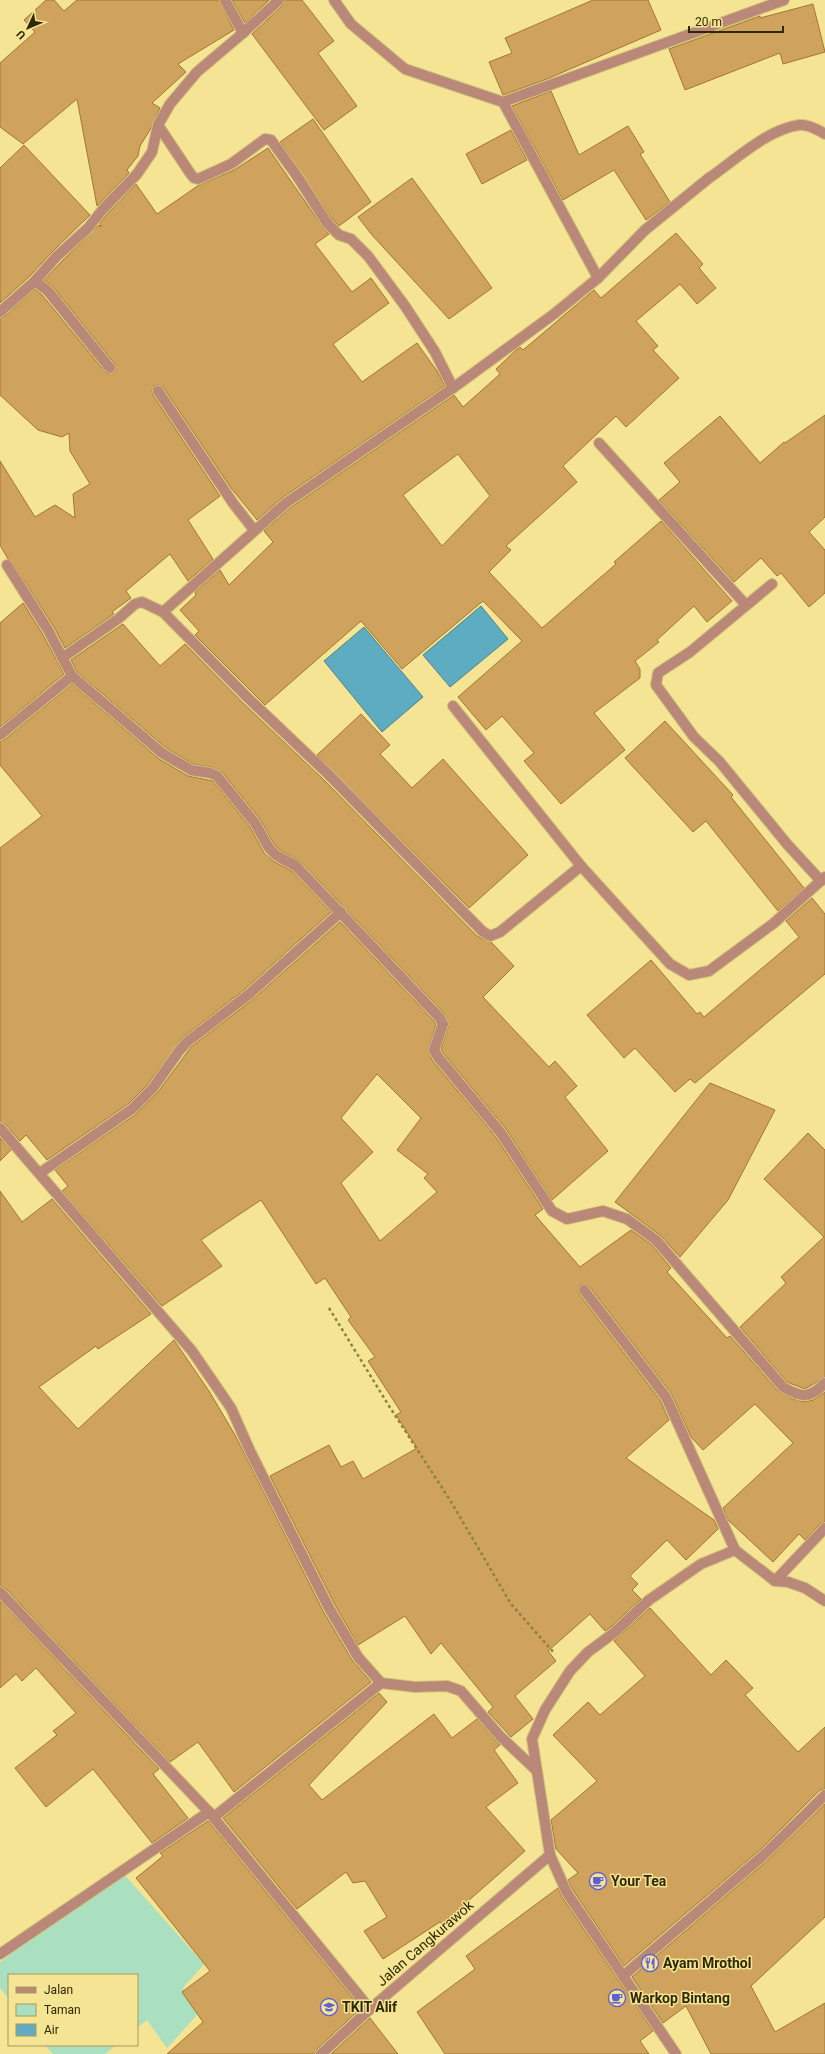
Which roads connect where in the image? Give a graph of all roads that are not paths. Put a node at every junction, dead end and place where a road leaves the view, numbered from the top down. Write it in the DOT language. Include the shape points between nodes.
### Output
graph roads {
  1 [pos="225,0"];
  2 [pos="279,0"];
  3 [pos="334,0"];
  4 [pos="784,0"];
  5 [pos="243,33"];
  6 [pos="503,102"];
  7 [pos="158,125"];
  8 [pos="825,134"];
  9 [pos="598,278"];
  10 [pos="35,281"];
  11 [pos="0,312"];
  12 [pos="110,368"];
  13 [pos="453,388"];
  14 [pos="158,391"];
  15 [pos="599,443"];
  16 [pos="254,530"];
  17 [pos="7,565"];
  18 [pos="772,584"];
  19 [pos="746,605"];
  20 [pos="163,612"];
  21 [pos="62,658"];
  22 [pos="72,676"];
  23 [pos="453,706"];
  24 [pos="0,735"];
  25 [pos="581,866"];
  26 [pos="823,879"];
  27 [pos="341,912"];
  28 [pos="0,1128"];
  29 [pos="40,1173"];
  30 [pos="584,1290"];
  31 [pos="825,1383"];
  32 [pos="825,1528"];
  33 [pos="735,1550"];
  34 [pos="776,1580"];
  35 [pos="0,1592"];
  36 [pos="825,1600"];
  37 [pos="381,1683"];
  38 [pos="536,1770"];
  39 [pos="825,1795"];
  40 [pos="212,1814"];
  41 [pos="550,1855"];
  42 [pos="0,1954"];
  43 [pos="623,1976"];
  44 [pos="370,2009"];
  45 [pos="321,2054"];
  46 [pos="676,2054"];
  1 -- 5 [label="street"];
  2 -- 5 [label="street"];
  3 -- 6 [label="street" via="351,24 405,69"];
  4 -- 6 [label="street"];
  5 -- 7 [label="street" via="197,72 170,104"];
  6 -- 9 [label="street"];
  7 -- 10 [label="street" via="152,152 137,174"];
  7 -- 13 [label="street" via="190,173 198,179 231,164 265,139 271,140 327,223 339,235 351,239 368,256 434,352"];
  8 -- 9 [label="street" via="800,125 775,132 709,178 645,230"];
  9 -- 13 [label="street" via="554,314"];
  10 -- 11 [label="street"];
  10 -- 12 [label="street" via="48,292"];
  13 -- 16 [label="street" via="286,503"];
  14 -- 16 [label="street"];
  15 -- 19 [label="street"];
  16 -- 20 [label="street"];
  17 -- 21 [label="street" via="48,630"];
  18 -- 19 [label="street"];
  19 -- 26 [label="street" via="690,652 658,673 656,685 694,737 719,761 787,844"];
  20 -- 21 [label="street" via="142,602 135,604"];
  20 -- 25 [label="street" via="329,775 482,931 490,936 500,932"];
  21 -- 22 [label="street"];
  22 -- 24 [label="street"];
  22 -- 27 [label="street" via="162,753 191,770 217,776 255,823 269,848 296,866"];
  23 -- 25 [label="street"];
  25 -- 26 [label="street" via="670,964 689,975 709,971 774,922"];
  27 -- 29 [label="street" via="248,995 187,1042 153,1088 132,1109"];
  27 -- 31 [label="street" via="440,1017 443,1024 434,1050 438,1058 500,1133 552,1211 567,1219 603,1211 627,1219 656,1240 783,1387 797,1396 815,1393"];
  28 -- 29 [label="street"];
  29 -- 37 [label="street" via="192,1351 231,1408 329,1608 358,1657"];
  30 -- 33 [label="street" via="666,1397"];
  32 -- 34 [label="street"];
  33 -- 34 [label="street"];
  33 -- 38 [label="street" via="701,1564 649,1600 615,1632 588,1652 570,1671 546,1710 532,1740"];
  34 -- 36 [label="street" via="805,1588"];
  35 -- 40 [label="street"];
  37 -- 38 [label="street" via="415,1687 446,1686 461,1691 500,1736"];
  37 -- 40 [label="street"];
  38 -- 41 [label="street"];
  39 -- 43 [label="street" via="765,1854"];
  40 -- 42 [label="street"];
  40 -- 44 [label="street"];
  41 -- 43 [label="street" via="567,1893"];
  41 -- 44 [label="street, Jalan Cangkurawok"];
  43 -- 46 [label="street"];
  44 -- 45 [label="street, Jalan Cangkurawok"];
}
